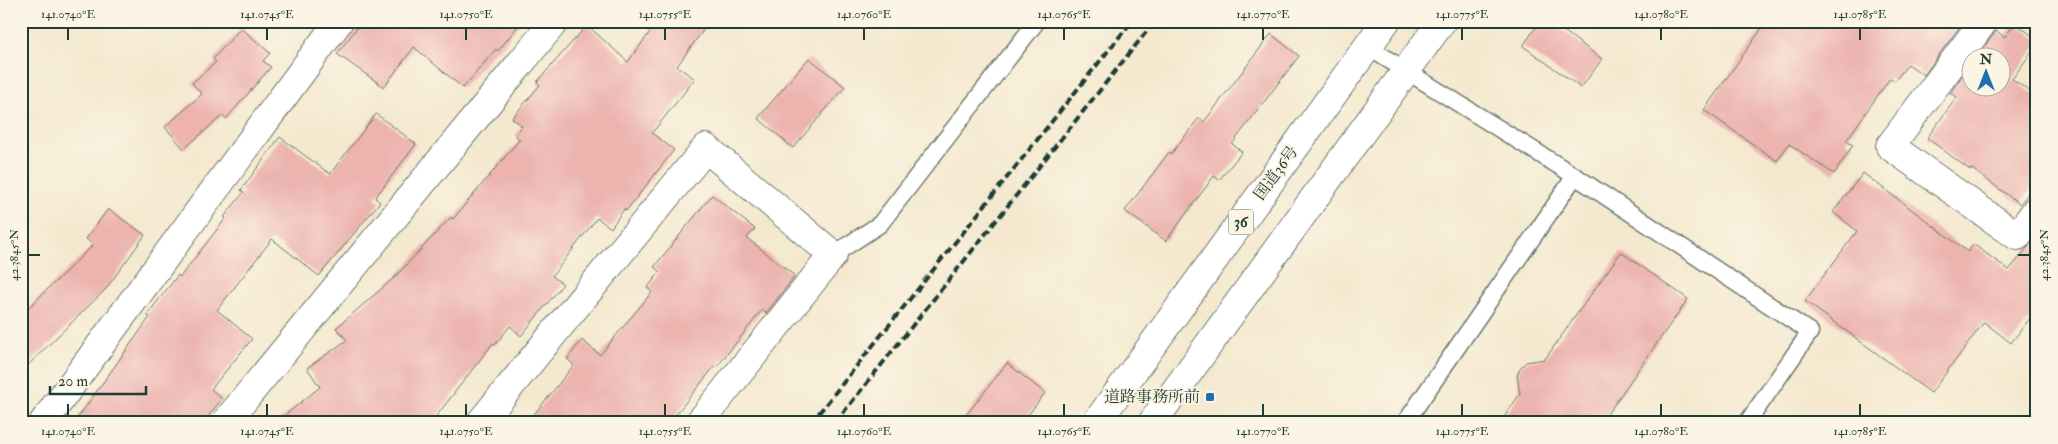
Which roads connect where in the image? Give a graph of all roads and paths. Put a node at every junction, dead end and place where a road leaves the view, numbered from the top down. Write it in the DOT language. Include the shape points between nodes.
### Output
graph roads {
  1 [pos="339,21"];
  2 [pos="555,21"];
  3 [pos="1037,21"];
  4 [pos="1386,21"];
  5 [pos="1442,21"];
  6 [pos="1984,21"];
  7 [pos="1368,47"];
  8 [pos="1406,71"];
  9 [pos="1575,176"];
  10 [pos="2037,209"];
  11 [pos="833,255"];
  12 [pos="43,423"];
  13 [pos="226,423"];
  14 [pos="480,423"];
  15 [pos="700,423"];
  16 [pos="1096,423"];
  17 [pos="1152,423"];
  18 [pos="1405,423"];
  19 [pos="1747,423"];
  1 -- 12 [label="main road"];
  2 -- 13 [label="main road"];
  3 -- 11 [label="lane" via="880,224"];
  4 -- 7 [label="main road, 国道36号 / 36"];
  5 -- 8 [label="main road"];
  6 -- 10 [label="main road" via="1890,146 2017,236"];
  7 -- 8 [label="lane"];
  7 -- 16 [label="main road, 国道36号 / 36"];
  8 -- 9 [label="lane"];
  8 -- 17 [label="main road"];
  9 -- 18 [label="lane"];
  9 -- 19 [label="lane" via="1810,332"];
  11 -- 14 [label="main road" via="706,148"];
  11 -- 15 [label="main road"];
}
